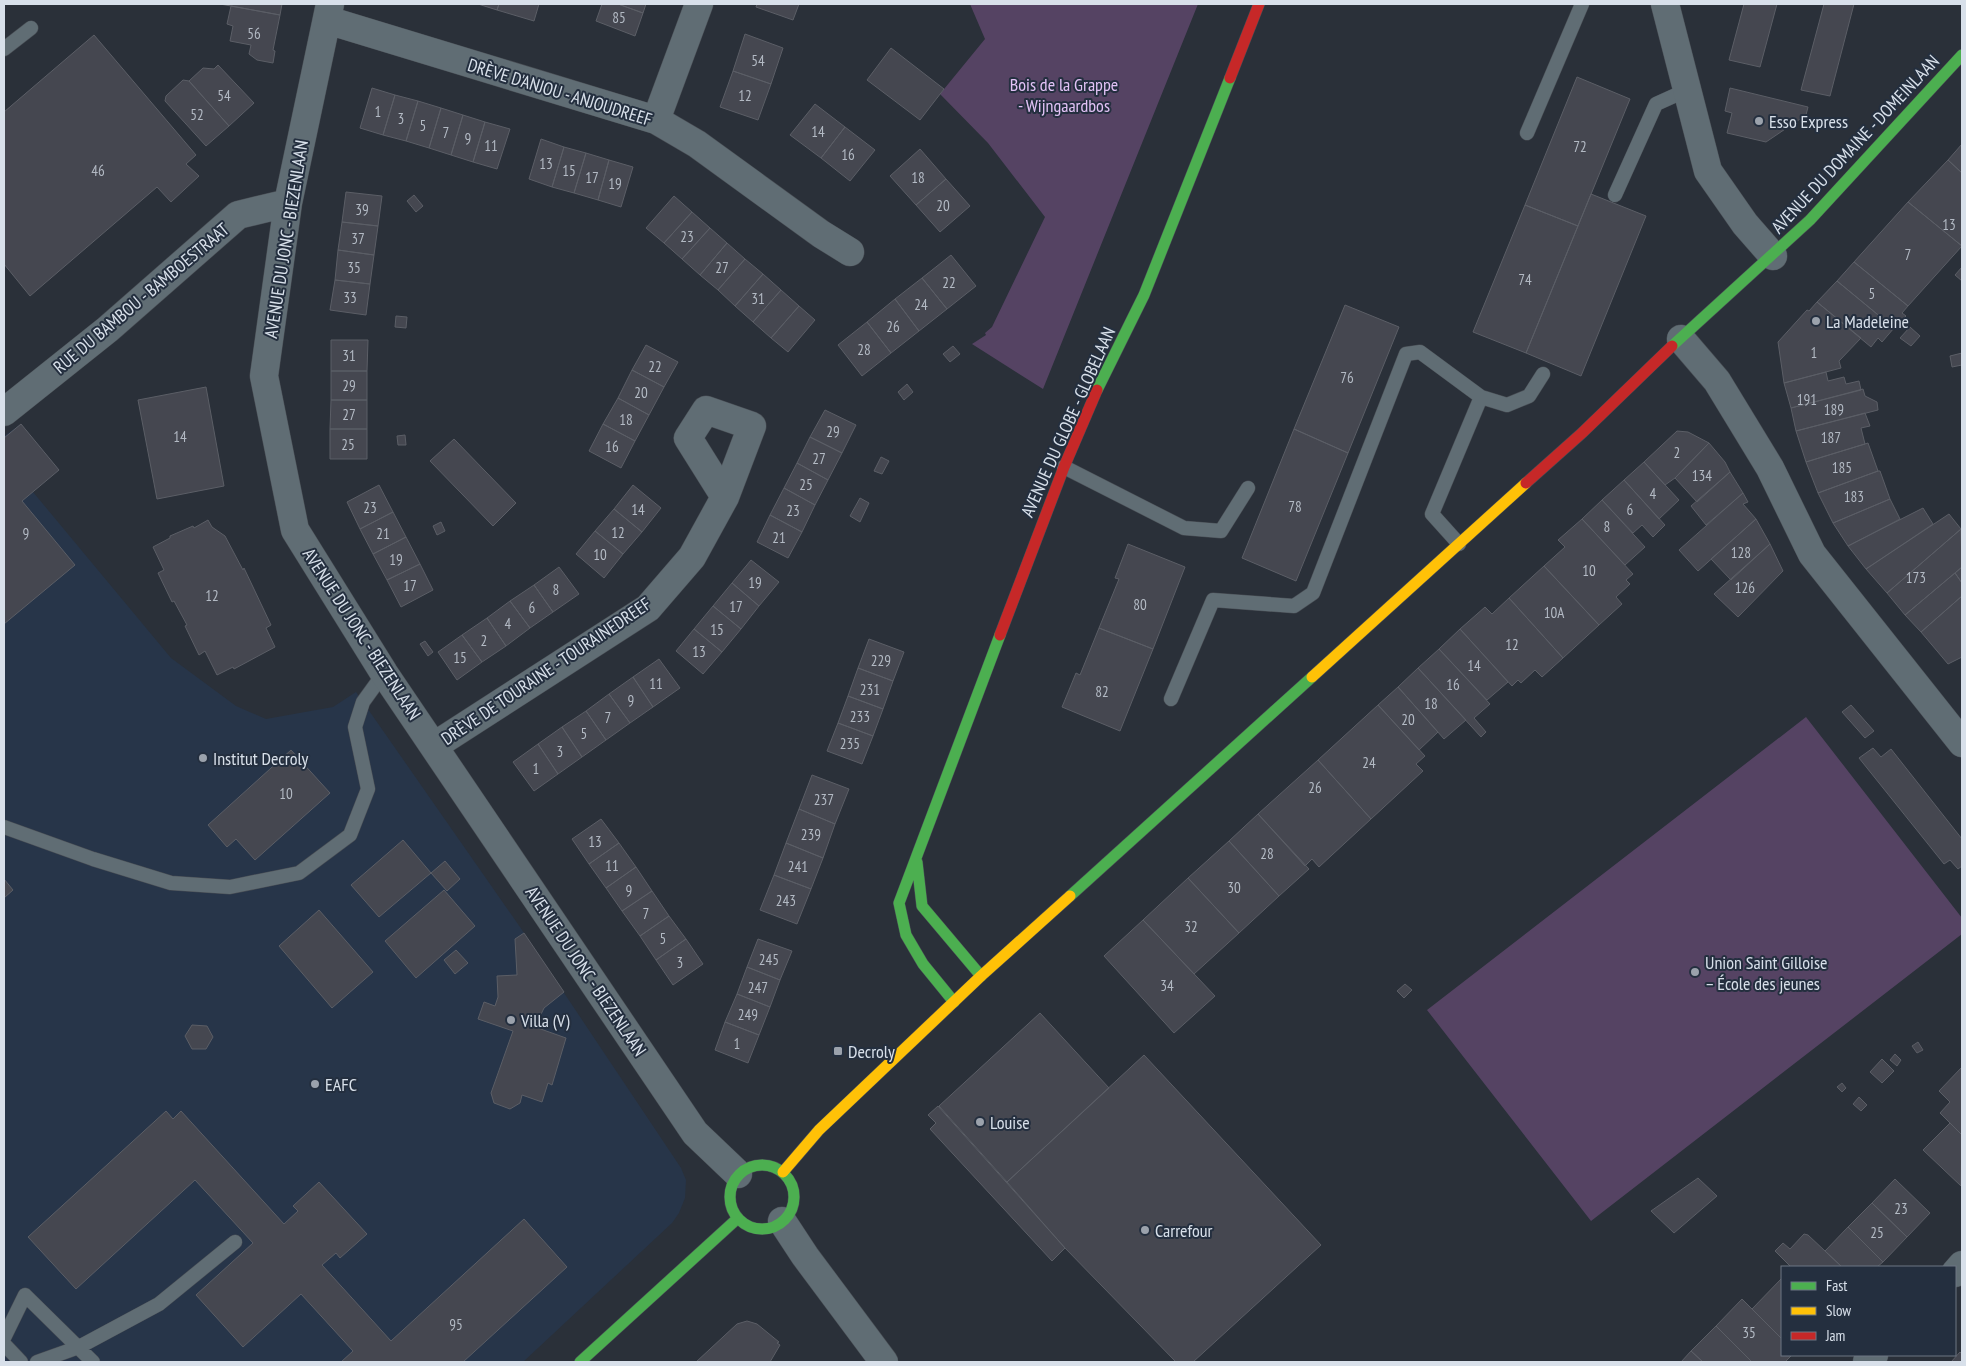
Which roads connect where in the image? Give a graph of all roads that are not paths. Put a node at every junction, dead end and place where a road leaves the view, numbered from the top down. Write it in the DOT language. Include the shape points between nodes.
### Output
graph roads {
  1 [pos="700,4"];
  2 [pos="1259,4"];
  3 [pos="1582,4"];
  4 [pos="1665,4"];
  5 [pos="329,12"];
  6 [pos="31,28"];
  7 [pos="4,49"];
  8 [pos="1962,55"];
  9 [pos="1687,90"];
  10 [pos="656,120"];
  11 [pos="1527,133"];
  12 [pos="1615,195"];
  13 [pos="288,202"];
  14 [pos="850,252"];
  15 [pos="1773,256"];
  16 [pos="1681,339"];
  17 [pos="1544,374"];
  18 [pos="1481,397"];
  19 [pos="4,412"];
  20 [pos="1064,467"];
  21 [pos="1248,488"];
  22 [pos="725,497"];
  23 [pos="1459,544"];
  24 [pos="384,674"];
  25 [pos="1171,699"];
  26 [pos="1959,731"];
  27 [pos="434,746"];
  28 [pos="4,827"];
  29 [pos="916,858"];
  30 [pos="981,976"];
  31 [pos="954,1002"];
  32 [pos="783,1172"];
  33 [pos="738,1174"];
  34 [pos="738,1218"];
  35 [pos="782,1221"];
  36 [pos="235,1242"];
  37 [pos="4,1338"];
  38 [pos="4,1344"];
  39 [pos="79,1347"];
  40 [pos="21,1362"];
  41 [pos="37,1362"];
  42 [pos="93,1362"];
  43 [pos="580,1362"];
  44 [pos="884,1362"];
  1 -- 10 [label="street"];
  2 -- 20 [label="street, AVENUE DU GLOBE - GLOBELAAN" via="1144,295 1102,379"];
  3 -- 11 [label="lane"];
  4 -- 9 [label="street"];
  5 -- 10 [label="street, DRÈVE D'ANJOU - ANJOUDREEF"];
  5 -- 13 [label="street, AVENUE DU JONC - BIEZENLAAN"];
  6 -- 7 [label="lane"];
  8 -- 15 [label="street, AVENUE DU DOMAINE - DOMEINLAAN"];
  9 -- 12 [label="lane" via="1656,104"];
  9 -- 15 [label="street" via="1708,171 1745,224"];
  10 -- 14 [label="street, DRÈVE D'ANJOU - ANJOUDREEF" via="697,144"];
  13 -- 19 [label="street, RUE DU BAMBOU - BAMBOESTRAAT" via="238,215 108,329"];
  13 -- 24 [label="street, AVENUE DU JONC - BIEZENLAAN" via="264,376 295,530"];
  15 -- 16 [label="street, AVENUE DU DOMAINE - DOMEINLAAN"];
  16 -- 23 [label="street, AVENUE DU DOMAINE - DOMEINLAAN"];
  16 -- 26 [label="street" via="1717,381 1770,468 1812,554"];
  17 -- 18 [label="lane" via="1529,396 1507,405"];
  18 -- 23 [label="lane" via="1432,514"];
  18 -- 25 [label="lane" via="1420,352 1406,354 1313,593 1294,606 1213,600"];
  20 -- 21 [label="lane" via="1184,528 1221,531"];
  20 -- 29 [label="street, AVENUE DU GLOBE - GLOBELAAN"];
  22 -- 27 [label="street, DRÈVE DE TOURAINE - TOURAINEDREEF" via="692,557 648,608"];
  23 -- 30 [label="street, AVENUE DU DOMAINE - DOMEINLAAN"];
  24 -- 27 [label="street, AVENUE DU JONC - BIEZENLAAN"];
  24 -- 28 [label="lane" via="363,702 355,727 368,790 350,835 299,873 230,887 171,883"];
  27 -- 33 [label="street, AVENUE DU JONC - BIEZENLAAN" via="695,1133"];
  29 -- 30 [label="street, AVENUE DU GLOBE - GLOBELAAN" via="922,906"];
  29 -- 31 [label="street, AVENUE DU GLOBE - GLOBELAAN" via="899,903 906,935 923,964"];
  30 -- 31 [label="street, AVENUE DU DOMAINE - DOMEINLAAN"];
  31 -- 32 [label="street, AVENUE DU DOMAINE - DOMEINLAAN" via="819,1130"];
  32 -- 33 [label="street" via="760,1164"];
  32 -- 35 [label="street" via="791,1183 794,1197 791,1210"];
  33 -- 34 [label="street" via="730,1196"];
  34 -- 35 [label="street" via="758,1229 770,1228"];
  34 -- 43 [label="street"];
  35 -- 44 [label="street"];
  36 -- 39 [label="lane" via="159,1304"];
  37 -- 39 [label="lane" via="25,1295"];
  38 -- 40 [label="lane"];
  39 -- 41 [label="lane"];
  39 -- 42 [label="lane"];
}
